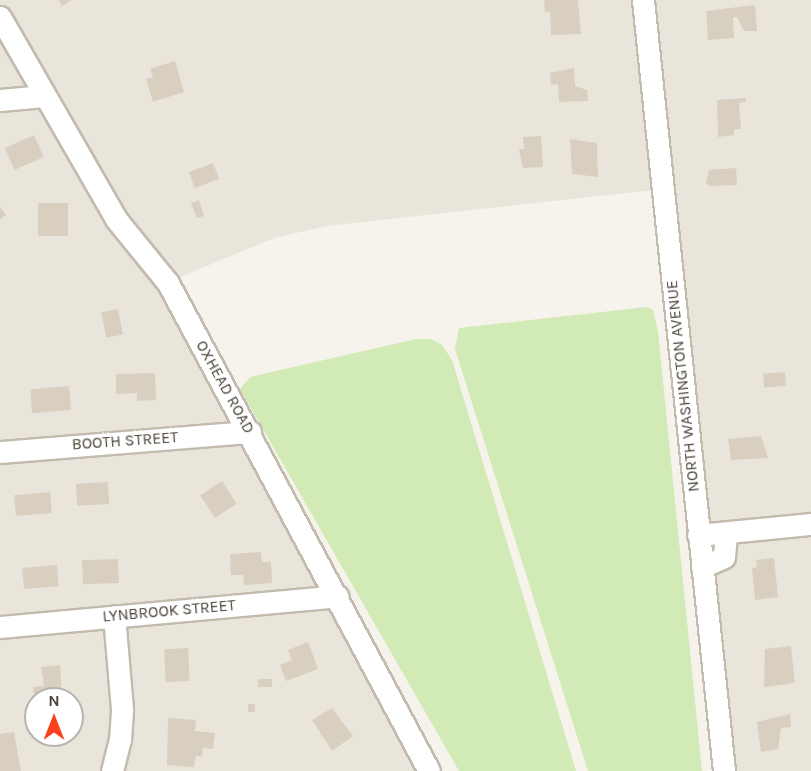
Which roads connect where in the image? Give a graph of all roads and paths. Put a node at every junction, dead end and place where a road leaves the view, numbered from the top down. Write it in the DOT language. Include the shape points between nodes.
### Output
graph roads {
  1 [pos="643,0"];
  2 [pos="0,17"];
  3 [pos="44,96"];
  4 [pos="0,100"];
  5 [pos="250,432"];
  6 [pos="0,452"];
  7 [pos="811,524"];
  8 [pos="726,533"];
  9 [pos="698,535"];
  10 [pos="702,567"];
  11 [pos="338,596"];
  12 [pos="114,616"];
  13 [pos="0,627"];
  14 [pos="112,771"];
  15 [pos="429,771"];
  16 [pos="724,771"];
  1 -- 9 [label="street, NORTH WASHINGTON AVENUE"];
  2 -- 3 [label="street, OXHEAD ROAD"];
  3 -- 4 [label="street"];
  3 -- 5 [label="street, OXHEAD ROAD" via="116,219 168,284"];
  5 -- 6 [label="street, BOOTH STREET"];
  5 -- 11 [label="street, OXHEAD ROAD"];
  7 -- 8 [label="street"];
  8 -- 9 [label="street"];
  8 -- 10 [label="street" via="724,557"];
  9 -- 10 [label="street, NORTH WASHINGTON AVENUE"];
  10 -- 16 [label="street, NORTH WASHINGTON AVENUE"];
  11 -- 12 [label="street, LYNBROOK STREET"];
  11 -- 15 [label="street, OXHEAD ROAD"];
  12 -- 13 [label="street, LYNBROOK STREET"];
  12 -- 14 [label="street" via="122,709"];
}
